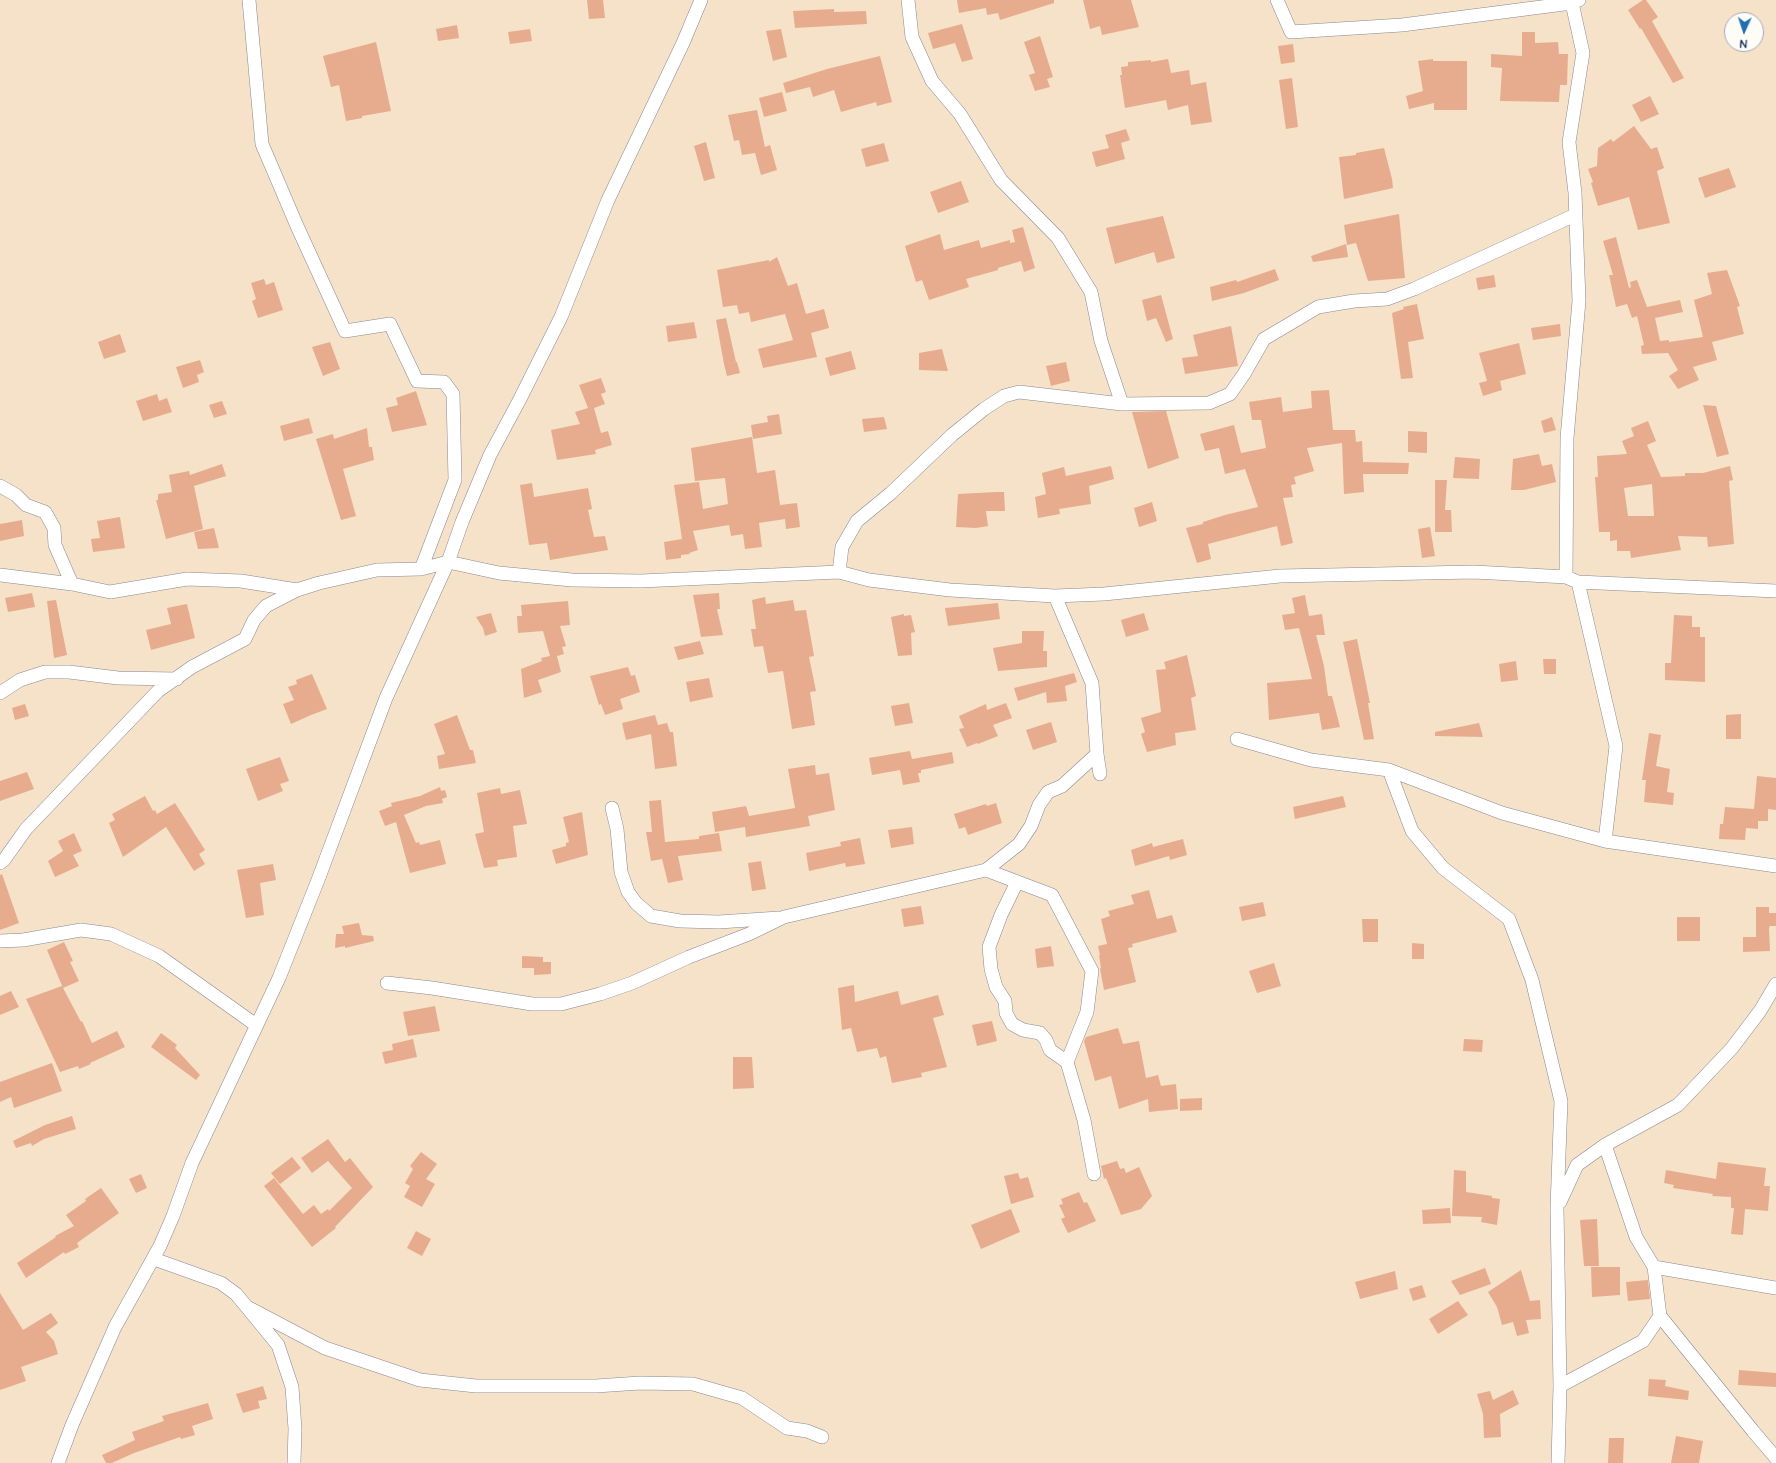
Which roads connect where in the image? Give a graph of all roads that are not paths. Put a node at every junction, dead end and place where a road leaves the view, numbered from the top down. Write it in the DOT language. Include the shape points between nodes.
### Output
graph roads {
  1 [pos="248,0"];
  2 [pos="701,0"];
  3 [pos="908,0"];
  4 [pos="1277,0"];
  5 [pos="1576,2"];
  6 [pos="1575,215"];
  7 [pos="1122,404"];
  8 [pos="0,486"];
  9 [pos="448,562"];
  10 [pos="421,569"];
  11 [pos="839,572"];
  12 [pos="0,575"];
  13 [pos="1566,577"];
  14 [pos="1578,582"];
  15 [pos="72,584"];
  16 [pos="297,590"];
  17 [pos="1776,590"];
  18 [pos="1054,596"];
  19 [pos="177,679"];
  20 [pos="0,693"];
  21 [pos="1237,739"];
  22 [pos="1097,754"];
  23 [pos="1389,770"];
  24 [pos="1100,774"];
  25 [pos="612,808"];
  26 [pos="1605,841"];
  27 [pos="0,863"];
  28 [pos="1776,866"];
  29 [pos="986,870"];
  30 [pos="1017,882"];
  31 [pos="784,917"];
  32 [pos="0,941"];
  33 [pos="387,983"];
  34 [pos="1776,984"];
  35 [pos="256,1025"];
  36 [pos="1066,1062"];
  37 [pos="1605,1145"];
  38 [pos="1094,1174"];
  39 [pos="1557,1207"];
  40 [pos="154,1259"];
  41 [pos="1654,1267"];
  42 [pos="1776,1288"];
  43 [pos="249,1308"];
  44 [pos="1660,1316"];
  45 [pos="1560,1386"];
  46 [pos="822,1437"];
  47 [pos="1776,1458"];
  48 [pos="64,1460"];
  49 [pos="294,1463"];
  50 [pos="1558,1463"];
  1 -- 10 [label="street" via="262,144 346,331 390,324 417,381 444,382 452,394 455,480"];
  2 -- 9 [label="street" via="608,200 561,317 490,455"];
  3 -- 7 [label="street" via="912,37 932,81 960,114 1001,180 1058,238 1091,292 1101,341"];
  4 -- 5 [label="street" via="1291,32 1402,25"];
  5 -- 6 [label="street" via="1583,54 1569,142"];
  6 -- 7 [label="street" via="1387,299 1318,307 1264,339 1230,394 1209,403"];
  6 -- 13 [label="street" via="1579,301 1567,438"];
  7 -- 11 [label="street" via="1019,392 1004,396 952,435 891,493 857,521 842,547"];
  8 -- 15 [label="street" via="16,495 26,505 45,512 54,528 55,545"];
  9 -- 10 [label="street"];
  9 -- 11 [label="street" via="498,573 595,580 641,581"];
  9 -- 35 [label="street" via="386,698 318,880 279,978"];
  10 -- 16 [label="street" via="377,570"];
  11 -- 18 [label="street" via="869,580 950,590"];
  12 -- 15 [label="street"];
  13 -- 14 [label="street"];
  13 -- 18 [label="street" via="1474,572 1280,576 1104,594"];
  14 -- 17 [label="street"];
  14 -- 26 [label="street" via="1616,746"];
  15 -- 16 [label="street" via="110,592 187,579 240,581"];
  16 -- 19 [label="street" via="266,606 254,620 245,639 192,667"];
  18 -- 22 [label="street" via="1092,683"];
  19 -- 20 [label="street" via="118,678 45,672 20,680"];
  19 -- 27 [label="street" via="158,691 26,829"];
  21 -- 23 [label="street" via="1311,760"];
  22 -- 24 [label="street"];
  22 -- 29 [label="street" via="1062,786 1048,792 1020,844"];
  23 -- 26 [label="street" via="1502,813"];
  23 -- 39 [label="street" via="1412,831 1443,868 1509,919 1532,980 1561,1101"];
  25 -- 31 [label="street" via="617,829 621,872 628,892 651,916 680,922"];
  26 -- 28 [label="street"];
  29 -- 30 [label="street"];
  29 -- 31 [label="street"];
  30 -- 36 [label="street" via="1052,895 1092,971 1087,1012"];
  30 -- 36 [label="street" via="989,947 991,969 1012,1024 1023,1030 1040,1033 1050,1050"];
  31 -- 33 [label="street" via="632,983 561,1004 532,1004"];
  32 -- 35 [label="street" via="23,940 81,930 111,934 159,956"];
  34 -- 37 [label="street" via="1760,1012 1732,1048 1678,1105"];
  35 -- 40 [label="street" via="192,1163"];
  36 -- 38 [label="street" via="1084,1120"];
  37 -- 39 [label="street" via="1577,1164"];
  37 -- 41 [label="street" via="1636,1237"];
  39 -- 45 [label="street"];
  40 -- 43 [label="street" via="221,1283"];
  40 -- 48 [label="street" via="115,1327 72,1425"];
  41 -- 42 [label="street"];
  41 -- 44 [label="street"];
  43 -- 46 [label="street" via="324,1348 420,1380 476,1386 693,1384 742,1398 788,1428"];
  43 -- 49 [label="street" via="278,1345 292,1387"];
  44 -- 45 [label="street" via="1643,1341"];
  44 -- 47 [label="street"];
  45 -- 50 [label="street"];
}
